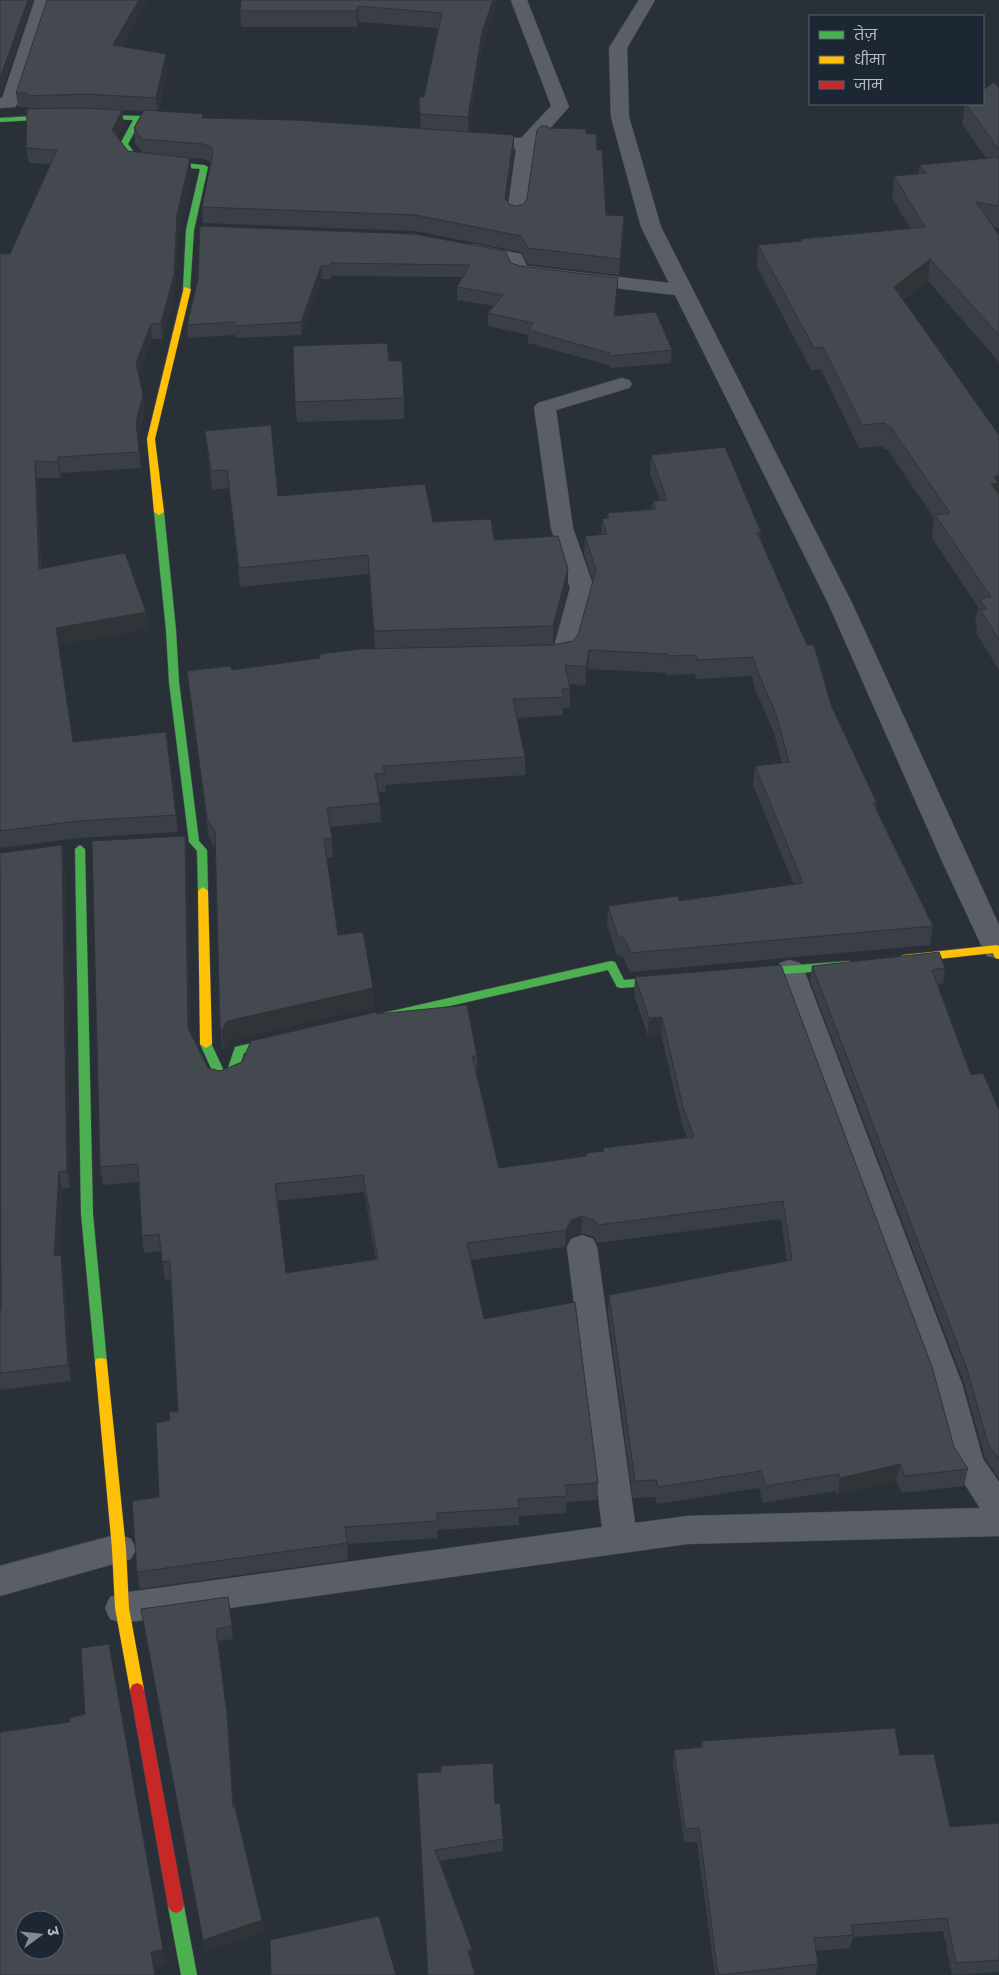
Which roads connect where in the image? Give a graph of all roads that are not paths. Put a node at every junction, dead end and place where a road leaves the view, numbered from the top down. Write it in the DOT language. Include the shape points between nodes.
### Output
graph roads {
  1 [pos="43,0"];
  2 [pos="519,0"];
  3 [pos="647,0"];
  4 [pos="0,103"];
  5 [pos="138,118"];
  6 [pos="158,119"];
  7 [pos="0,120"];
  8 [pos="460,140"];
  9 [pos="526,144"];
  10 [pos="516,214"];
  11 [pos="190,230"];
  12 [pos="210,231"];
  13 [pos="451,246"];
  14 [pos="682,290"];
  15 [pos="622,384"];
  16 [pos="514,656"];
  17 [pos="194,842"];
  18 [pos="166,844"];
  19 [pos="90,849"];
  20 [pos="53,853"];
  21 [pos="998,952"];
  22 [pos="888,961"];
  23 [pos="858,964"];
  24 [pos="790,970"];
  25 [pos="730,975"];
  26 [pos="681,979"];
  27 [pos="363,1022"];
  28 [pos="296,1037"];
  29 [pos="582,1247"];
  30 [pos="999,1509"];
  31 [pos="999,1522"];
  32 [pos="620,1539"];
  33 [pos="119,1549"];
  34 [pos="0,1581"];
  35 [pos="122,1608"];
  36 [pos="189,1975"];
  1 -- 4 [label="street" via="9,103"];
  2 -- 9 [label="street" via="560,107"];
  3 -- 14 [label="street" via="618,48 620,117 651,227"];
  5 -- 6 [label="street"];
  5 -- 7 [label="street" via="88,115"];
  5 -- 11 [label="street" via="124,144 137,161 204,167"];
  8 -- 9 [label="street"];
  9 -- 10 [label="street"];
  11 -- 12 [label="street"];
  11 -- 17 [label="street" via="187,291 150,439 171,630 184,681"];
  13 -- 14 [label="street" via="514,258 520,271"];
  14 -- 21 [label="street" via="840,603"];
  15 -- 16 [label="street" via="545,407 562,528 582,588 564,653"];
  17 -- 18 [label="street"];
  17 -- 28 [label="street" via="202,850 206,1046 221,1077 233,1071 239,1050"];
  19 -- 20 [label="street"];
  19 -- 33 [label="street" via="87,1214"];
  21 -- 22 [label="street"];
  23 -- 24 [label="street"];
  24 -- 25 [label="street"];
  24 -- 30 [label="street" via="946,1384 968,1464"];
  26 -- 27 [label="street" via="622,984 611,965"];
  29 -- 32 [label="street"];
  31 -- 32 [label="street" via="687,1530"];
  32 -- 35 [label="street"];
  33 -- 34 [label="street"];
  33 -- 35 [label="street"];
  35 -- 36 [label="street"];
}
